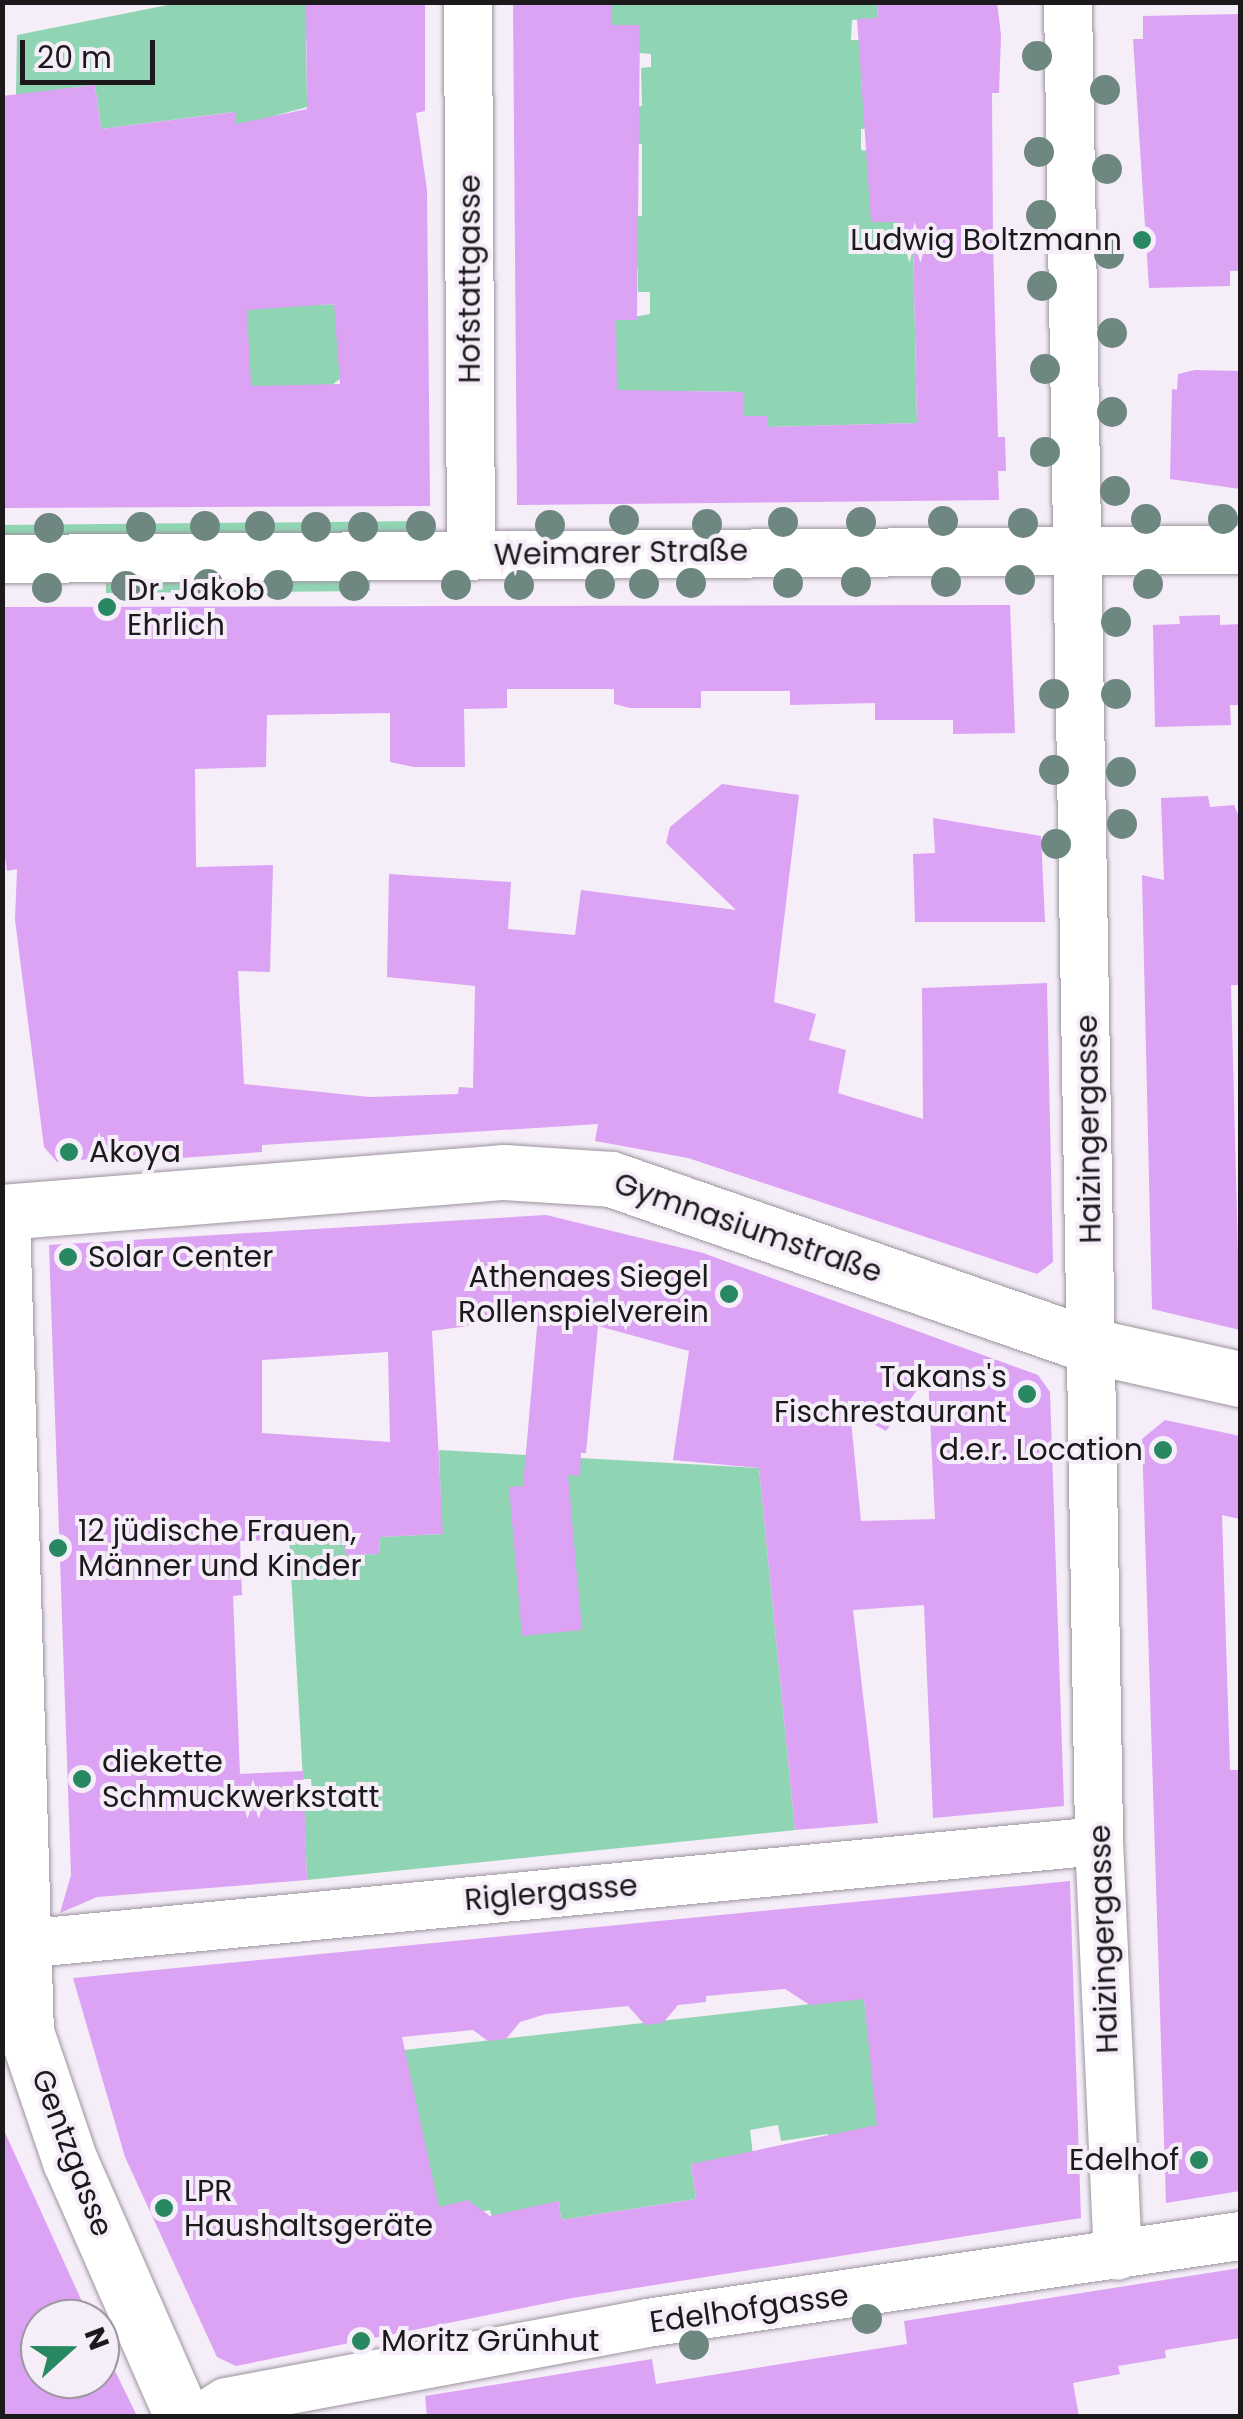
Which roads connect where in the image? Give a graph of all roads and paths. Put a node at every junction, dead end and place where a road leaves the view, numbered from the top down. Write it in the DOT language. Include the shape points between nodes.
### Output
graph roads {
  1 [pos="468,2"];
  2 [pos="1068,2"];
  3 [pos="1240,550"];
  4 [pos="1082,552"];
  5 [pos="471,555"];
  6 [pos="2,558"];
  7 [pos="2,1214"];
  8 [pos="1092,1346"];
  9 [pos="1240,1379"];
  10 [pos="1100,1841"];
  11 [pos="11,1944"];
  12 [pos="1240,2236"];
  13 [pos="1118,2256"];
  14 [pos="182,2416"];
  15 [pos="204,2416"];
  1 -- 5 [label="street, Hofstattgasse"];
  2 -- 4 [label="street, Haizingergasse"];
  3 -- 4 [label="street, Weimarer Straße"];
  4 -- 5 [label="street, Weimarer Straße"];
  4 -- 8 [label="street, Haizingergasse"];
  5 -- 6 [label="street, Weimarer Straße"];
  7 -- 8 [label="street, Gymnasiumstraße" via="504,1172 611,1179"];
  7 -- 11 [label="street, Gentzgasse"];
  8 -- 9 [label="street, Gymnasiumstraße"];
  8 -- 10 [label="street, Haizingergasse"];
  10 -- 11 [label="street, Riglergasse"];
  10 -- 13 [label="street, Haizingergasse"];
  11 -- 14 [label="street, Gentzgasse" via="26,2032 70,2161"];
  12 -- 13 [label="street, Edelhofgasse"];
  13 -- 15 [label="street, Edelhofgasse" via="648,2323 226,2402"];
}
